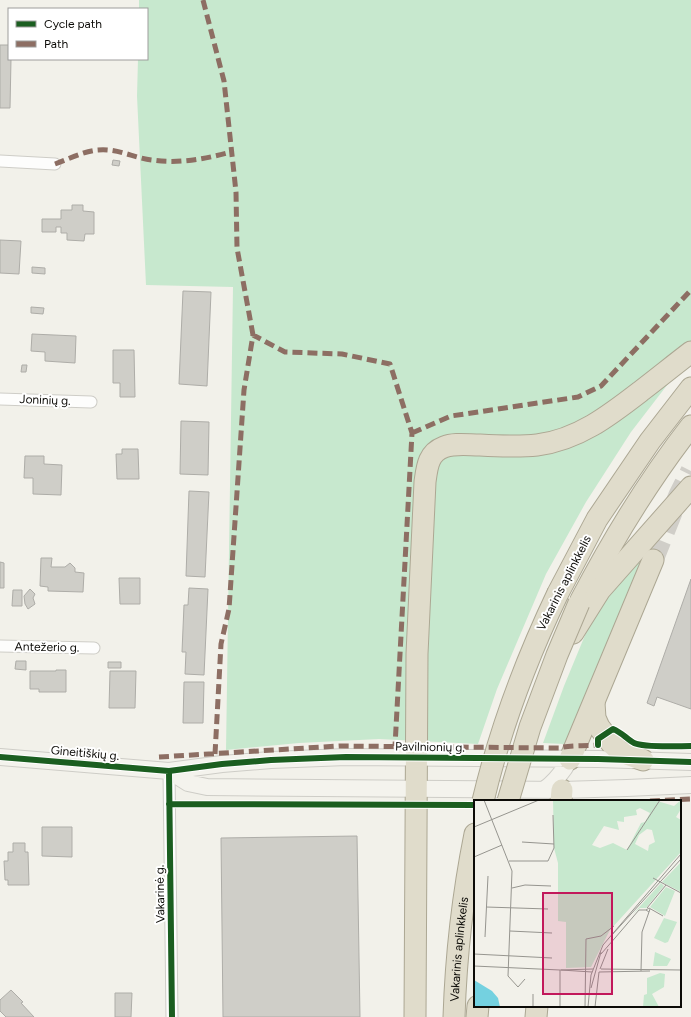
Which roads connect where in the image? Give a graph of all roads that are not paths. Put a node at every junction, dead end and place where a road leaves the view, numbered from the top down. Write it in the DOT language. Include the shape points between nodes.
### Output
graph roads {
  1 [pos="0,161"];
  2 [pos="55,164"];
  3 [pos="691,352"];
  4 [pos="691,388"];
  5 [pos="0,399"];
  6 [pos="91,402"];
  7 [pos="691,426"];
  8 [pos="691,487"];
  9 [pos="653,560"];
  10 [pos="584,605"];
  11 [pos="0,646"];
  12 [pos="94,648"];
  13 [pos="594,703"];
  14 [pos="0,757"];
  15 [pos="416,758"];
  16 [pos="570,759"];
  17 [pos="643,760"];
  18 [pos="691,762"];
  19 [pos="169,771"];
  20 [pos="691,785"];
  21 [pos="416,789"];
  22 [pos="556,794"];
  23 [pos="482,800"];
  24 [pos="508,800"];
  25 [pos="474,839"];
  26 [pos="478,1007"];
  27 [pos="537,1007"];
  28 [pos="454,1009"];
  29 [pos="172,1017"];
  30 [pos="415,1017"];
  31 [pos="477,1017"];
  32 [pos="536,1017"];
  1 -- 2 [label="street"];
  3 -- 15 [label="highway" via="600,421 579,433 538,445 459,444 444,447 432,454 427,465 421,543"];
  4 -- 23 [label="highway, Vakarinis aplinkkelis, bridge" via="650,441 597,519 558,594 526,664 506,718"];
  5 -- 6 [label="street, Joninių g."];
  7 -- 10 [label="highway, Vakarinis aplinkkelis" via="623,524"];
  8 -- 10 [label="highway"];
  9 -- 13 [label="highway"];
  10 -- 24 [label="highway, Vakarinis aplinkkelis, bridge" via="557,654 530,727"];
  11 -- 12 [label="street, Antežerio g."];
  13 -- 16 [label="highway"];
  13 -- 17 [label="highway" via="599,727 612,744 621,752"];
  14 -- 19 [label="street, Gineitiškių g."];
  15 -- 16 [label="street, Pavilnionių g."];
  15 -- 19 [label="street, Pavilnionių g." via="270,760"];
  15 -- 21 [label="highway"];
  16 -- 17 [label="street, Pavilnionių g."];
  16 -- 22 [label="street"];
  17 -- 18 [label="street, Pavilnionių g."];
  19 -- 21 [label="street" via="188,783 207,788"];
  19 -- 29 [label="street, Vakarinė g."];
  20 -- 22 [label="street"];
  21 -- 22 [label="street"];
  21 -- 30 [label="highway"];
  25 -- 28 [label="highway, Vakarinis aplinkkelis" via="461,916"];
  26 -- 31 [label="highway, Vakarinis aplinkkelis"];
  27 -- 32 [label="highway"];
}
